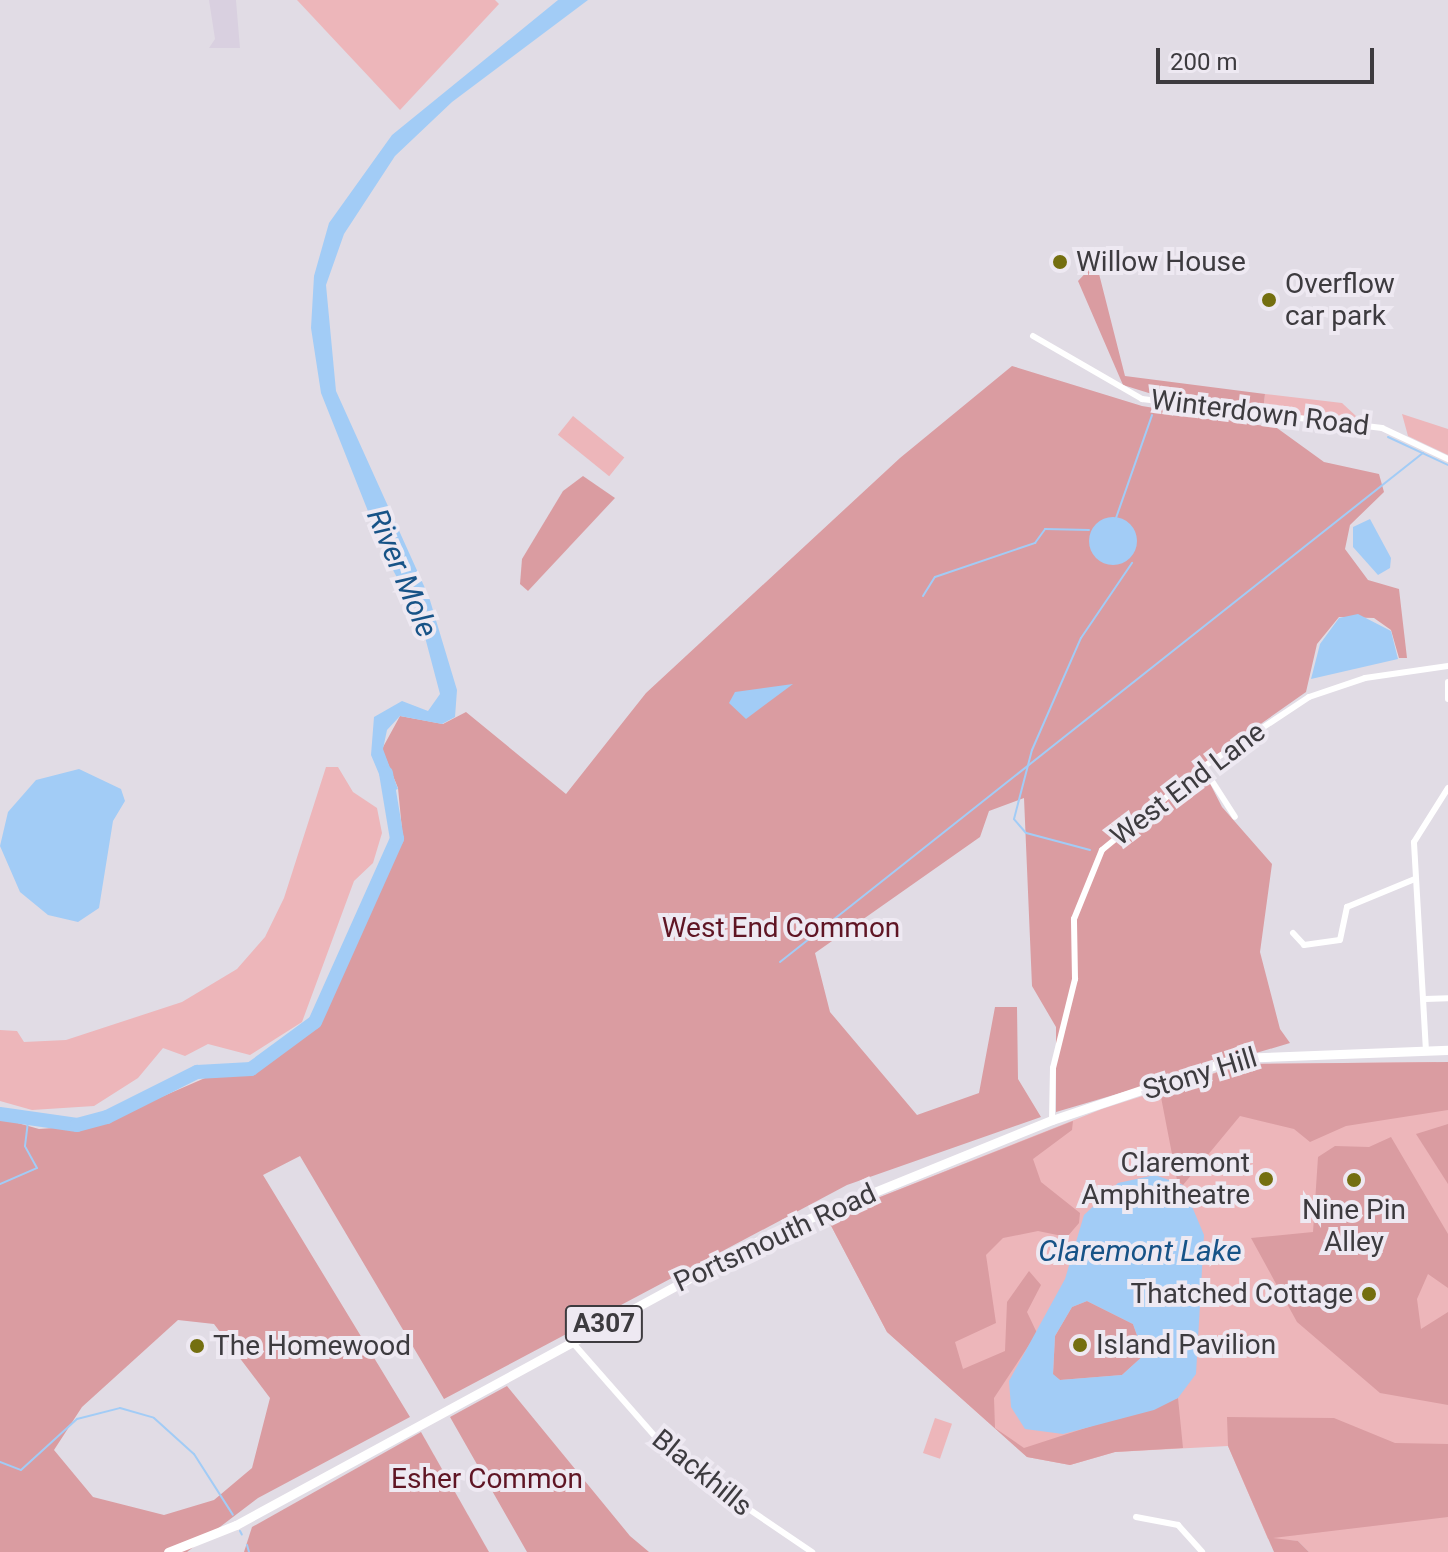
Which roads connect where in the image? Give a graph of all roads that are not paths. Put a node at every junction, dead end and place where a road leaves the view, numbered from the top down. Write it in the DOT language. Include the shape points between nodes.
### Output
graph roads {
  1 [pos="1033,336"];
  2 [pos="1448,459"];
  3 [pos="1448,666"];
  4 [pos="1448,682"];
  5 [pos="1448,699"];
  6 [pos="1203,767"];
  7 [pos="1448,788"];
  8 [pos="1235,817"];
  9 [pos="1415,879"];
  10 [pos="1293,933"];
  11 [pos="1448,998"];
  12 [pos="1425,999"];
  13 [pos="1448,1050"];
  14 [pos="1426,1051"];
  15 [pos="1052,1120"];
  16 [pos="573,1343"];
  17 [pos="1136,1517"];
  18 [pos="168,1552"];
  19 [pos="812,1552"];
  20 [pos="1202,1552"];
  1 -- 2 [label="street, Winterdown Road" via="1142,399 1382,428"];
  3 -- 6 [label="street, West End Lane" via="1334,685"];
  4 -- 5 [label="street"];
  6 -- 8 [label="street"];
  6 -- 15 [label="street, West End Lane" via="1117,834 1090,869 1074,919 1075,979 1053,1068"];
  7 -- 9 [label="street" via="1414,842"];
  9 -- 10 [label="street" via="1347,907 1342,939 1304,945"];
  9 -- 12 [label="street"];
  11 -- 12 [label="street"];
  12 -- 14 [label="street"];
  13 -- 14 [label="main road, Stony Hill / A307"];
  14 -- 15 [label="main road, Stony Hill / A307" via="1236,1058"];
  15 -- 16 [label="main road, Portsmouth Road / A307" via="771,1234"];
  16 -- 18 [label="main road, Portsmouth Road / A307" via="236,1525"];
  16 -- 19 [label="street, Blackhills" via="666,1451"];
  17 -- 20 [label="street" via="1178,1525"];
}
